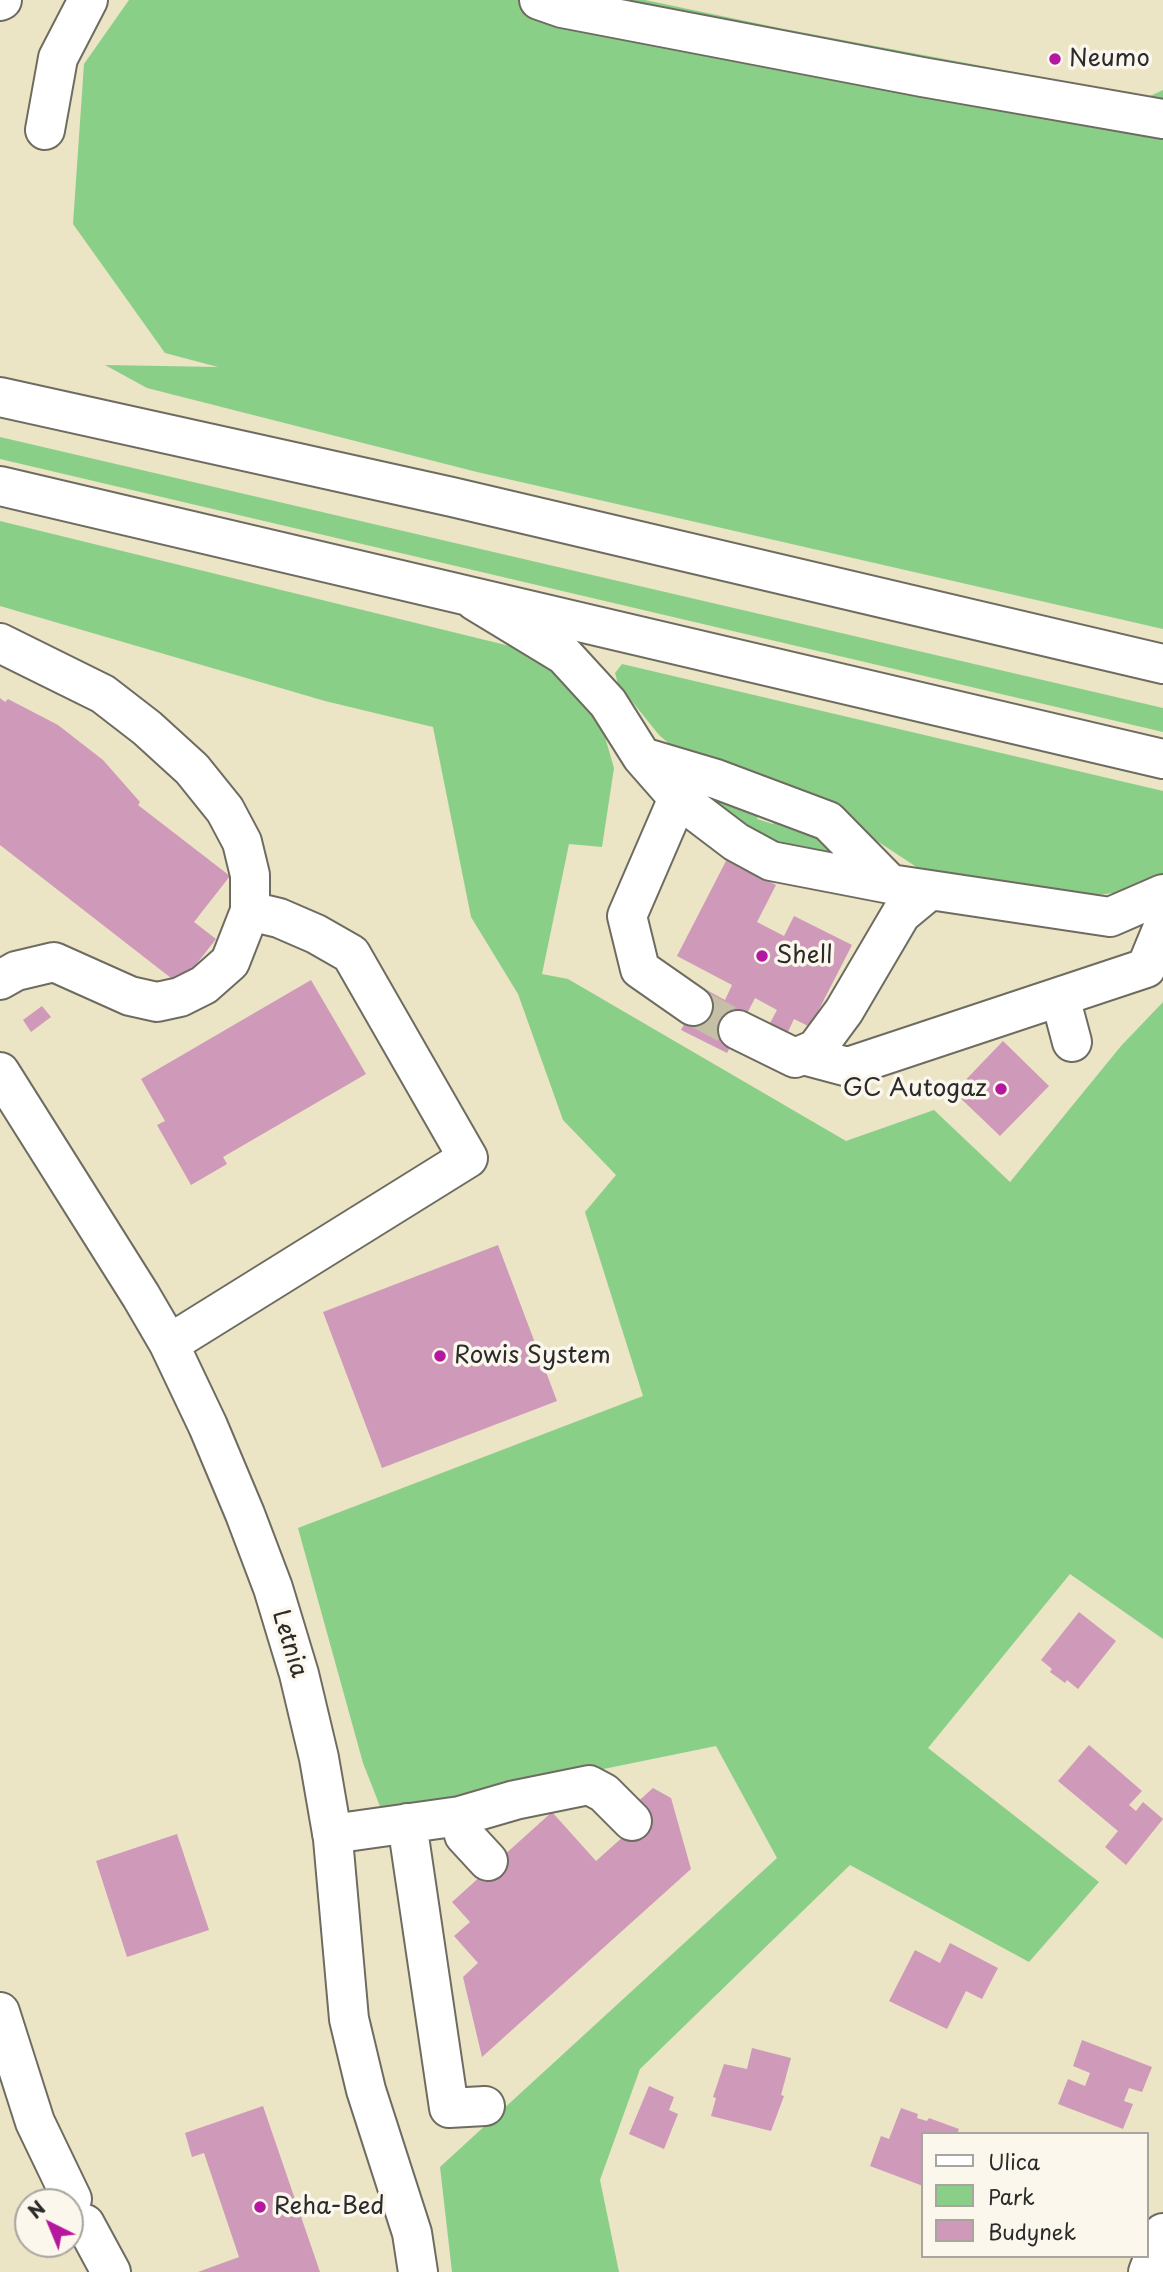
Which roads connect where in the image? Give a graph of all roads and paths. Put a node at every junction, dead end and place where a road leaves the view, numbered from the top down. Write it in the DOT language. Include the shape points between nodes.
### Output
graph roads {
  1 [pos="88,0"];
  2 [pos="539,0"];
  3 [pos="1163,119"];
  4 [pos="45,130"];
  5 [pos="0,397"];
  6 [pos="0,486"];
  7 [pos="470,598"];
  8 [pos="0,643"];
  9 [pos="1163,664"];
  10 [pos="642,757"];
  11 [pos="1163,759"];
  12 [pos="678,798"];
  13 [pos="890,884"];
  14 [pos="930,890"];
  15 [pos="1163,894"];
  16 [pos="250,911"];
  17 [pos="1163,927"];
  18 [pos="0,980"];
  19 [pos="1060,996"];
  20 [pos="693,1006"];
  21 [pos="738,1030"];
  22 [pos="1072,1042"];
  23 [pos="803,1055"];
  24 [pos="0,1072"];
  25 [pos="169,1344"];
  26 [pos="460,1816"];
  27 [pos="632,1821"];
  28 [pos="407,1823"];
  29 [pos="332,1834"];
  30 [pos="488,1861"];
  31 [pos="0,2012"];
  32 [pos="485,2106"];
  33 [pos="1163,2233"];
  34 [pos="111,2272"];
  35 [pos="418,2272"];
  36 [pos="1148,2272"];
  1 -- 4 [label="main road" via="58,58"];
  2 -- 3 [label="main road" via="910,75"];
  5 -- 9 [label="main road" via="452,497"];
  6 -- 7 [label="main road"];
  7 -- 10 [label="main road" via="564,655 608,703"];
  7 -- 11 [label="main road"];
  8 -- 16 [label="main road" via="103,694 192,769 225,810 242,842 250,875"];
  10 -- 12 [label="main road"];
  10 -- 13 [label="main road" via="828,821"];
  12 -- 13 [label="main road" via="736,842 771,861"];
  12 -- 20 [label="main road" via="627,916 640,970"];
  13 -- 14 [label="main road"];
  14 -- 15 [label="main road" via="1110,917"];
  14 -- 23 [label="main road" via="901,914 844,1011 816,1049"];
  16 -- 18 [label="main road" via="230,962 204,985 180,997 157,1002 130,996 54,962"];
  16 -- 25 [label="main road" via="279,918 351,954 468,1158"];
  17 -- 19 [label="main road" via="1146,968"];
  19 -- 22 [label="main road"];
  19 -- 23 [label="main road" via="848,1068"];
  21 -- 23 [label="main road" via="795,1058"];
  24 -- 25 [label="main road, Letnia"];
  25 -- 29 [label="main road, Letnia" via="246,1514 273,1588 299,1674"];
  26 -- 27 [label="main road" via="589,1785"];
  26 -- 28 [label="main road"];
  26 -- 30 [label="main road" via="464,1835"];
  28 -- 29 [label="main road"];
  28 -- 32 [label="main road" via="449,2108"];
  29 -- 35 [label="main road, Letnia" via="349,2018 366,2090 412,2233"];
  31 -- 34 [label="main road" via="35,2122"];
  33 -- 36 [label="main road"];
}
